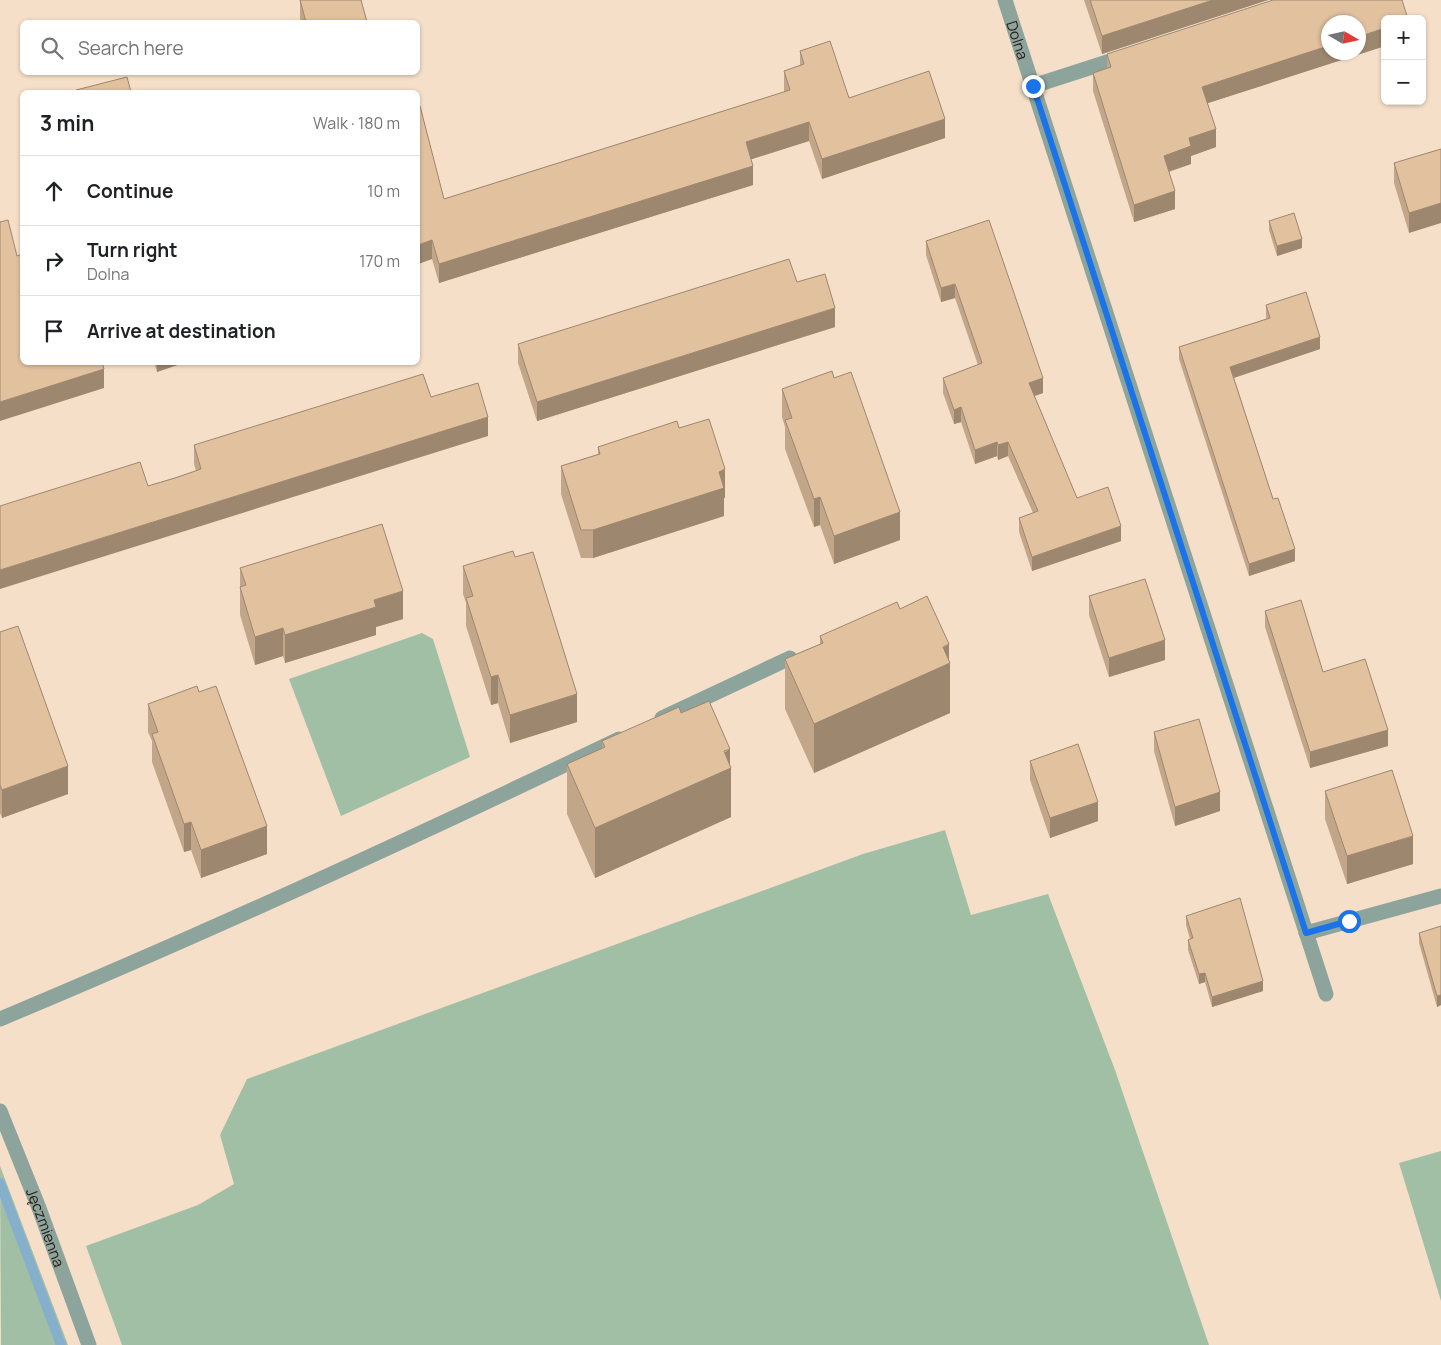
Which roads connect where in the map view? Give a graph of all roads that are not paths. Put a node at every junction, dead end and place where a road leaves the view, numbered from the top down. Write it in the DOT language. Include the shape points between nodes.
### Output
graph roads {
  1 [pos="1005,0"];
  2 [pos="1137,52"];
  3 [pos="1033,86"];
  4 [pos="790,658"];
  5 [pos="647,726"];
  6 [pos="629,734"];
  7 [pos="1441,896"];
  8 [pos="1306,933"];
  9 [pos="1326,994"];
  10 [pos="0,1019"];
  11 [pos="0,1111"];
  12 [pos="89,1345"];
  1 -- 3 [label="street, Dolna"];
  2 -- 3 [label="street"];
  3 -- 8 [label="street, Dolna"];
  4 -- 5 [label="street"];
  6 -- 10 [label="street" via="486,803"];
  7 -- 8 [label="street"];
  8 -- 9 [label="street, Dolna"];
  11 -- 12 [label="street, Jęczmienna"];
}
